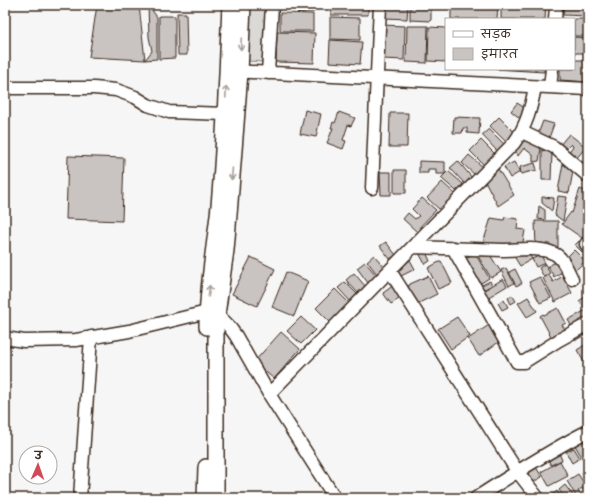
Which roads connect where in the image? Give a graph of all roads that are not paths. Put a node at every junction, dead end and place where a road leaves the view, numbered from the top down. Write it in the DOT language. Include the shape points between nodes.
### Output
graph roads {
  1 [pos="230,5"];
  2 [pos="243,5"];
  3 [pos="272,5"];
  4 [pos="380,5"];
  5 [pos="556,5"];
  6 [pos="555,18"];
  7 [pos="552,70"];
  8 [pos="234,72"];
  9 [pos="268,73"];
  10 [pos="376,79"];
  11 [pos="535,87"];
  12 [pos="550,87"];
  13 [pos="5,88"];
  14 [pos="588,89"];
  15 [pos="225,114"];
  16 [pos="522,132"];
  17 [pos="588,176"];
  18 [pos="372,188"];
  19 [pos="413,247"];
  20 [pos="453,248"];
  21 [pos="390,271"];
  22 [pos="572,279"];
  23 [pos="212,313"];
  24 [pos="588,324"];
  25 [pos="91,337"];
  26 [pos="5,338"];
  27 [pos="269,394"];
  28 [pos="588,431"];
  29 [pos="517,471"];
  30 [pos="80,498"];
  31 [pos="205,498"];
  32 [pos="216,498"];
  33 [pos="335,498"];
  34 [pos="476,498"];
  35 [pos="538,498"];
  1 -- 8 [label="main road"];
  2 -- 8 [label="main road, one-way"];
  3 -- 9 [label="street"];
  4 -- 10 [label="street"];
  5 -- 6 [label="street"];
  7 -- 12 [label="street"];
  8 -- 9 [label="street"];
  15 -- 8 [label="main road, one-way"];
  8 -- 23 [label="main road, one-way" via="226,250"];
  9 -- 10 [label="street"];
  10 -- 11 [label="street"];
  10 -- 18 [label="street"];
  11 -- 12 [label="street"];
  11 -- 16 [label="street"];
  12 -- 14 [label="street"];
  13 -- 15 [label="street" via="116,90 169,112"];
  23 -- 15 [label="main road, one-way"];
  16 -- 17 [label="street" via="554,147"];
  16 -- 19 [label="street"];
  19 -- 20 [label="street"];
  19 -- 21 [label="street"];
  20 -- 22 [label="street" via="529,249 549,252 560,257"];
  20 -- 24 [label="street" via="517,362 524,362"];
  21 -- 27 [label="street"];
  21 -- 29 [label="street"];
  23 -- 25 [label="street"];
  23 -- 27 [label="street" via="228,325 236,336"];
  23 -- 31 [label="main road"];
  23 -- 32 [label="main road"];
  25 -- 26 [label="street" via="76,340 24,341"];
  25 -- 30 [label="street"];
  27 -- 33 [label="street"];
  28 -- 29 [label="street"];
  29 -- 34 [label="street"];
  29 -- 35 [label="street"];
}
